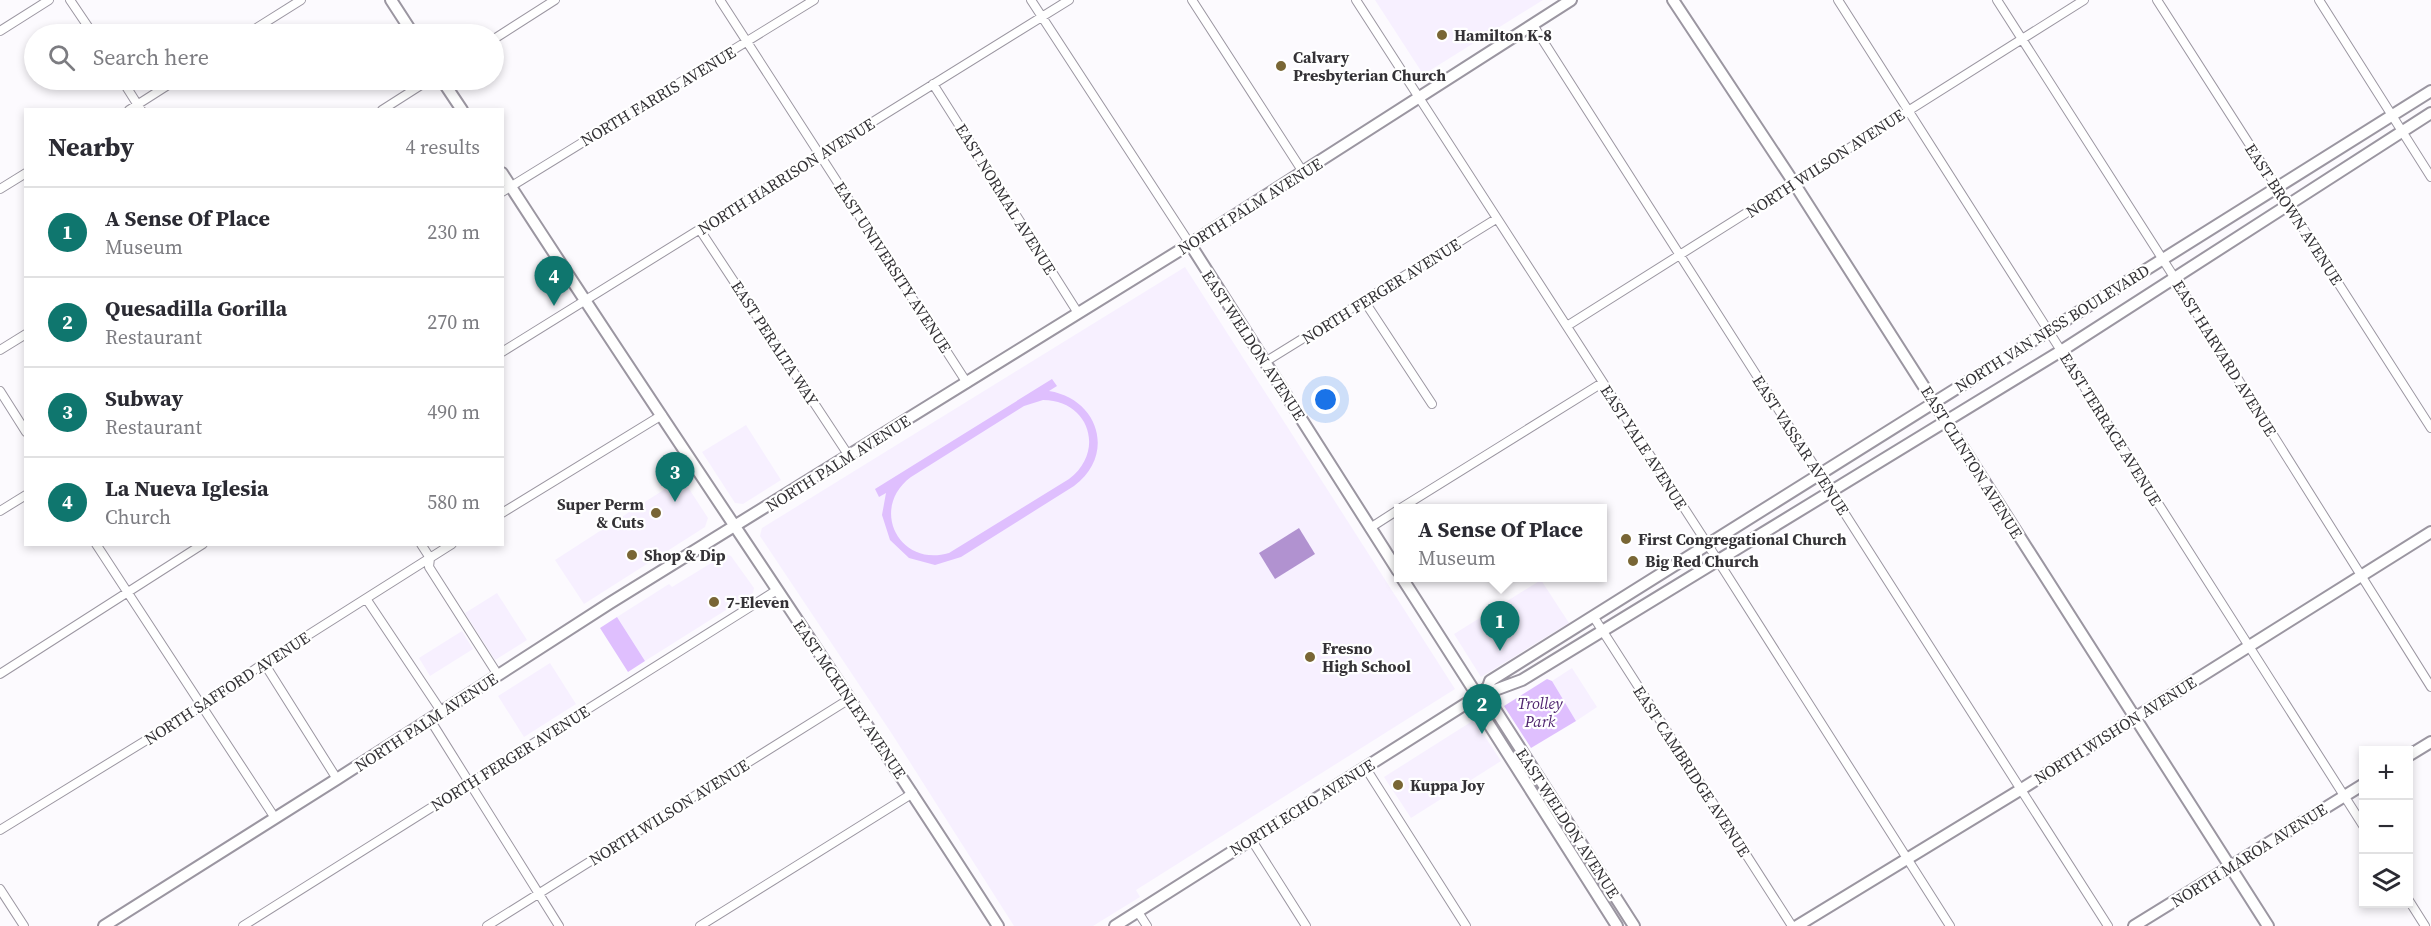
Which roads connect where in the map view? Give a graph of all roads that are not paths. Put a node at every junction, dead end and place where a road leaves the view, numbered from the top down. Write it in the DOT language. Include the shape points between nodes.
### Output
graph roads {
  1 [pos="49,0"];
  2 [pos="70,0"];
  3 [pos="301,0"];
  4 [pos="391,0"];
  5 [pos="555,0"];
  6 [pos="720,0"];
  7 [pos="814,0"];
  8 [pos="1031,0"];
  9 [pos="1069,0"];
  10 [pos="1192,0"];
  11 [pos="1356,0"];
  12 [pos="1571,0"];
  13 [pos="1673,0"];
  14 [pos="1838,0"];
  15 [pos="1997,0"];
  16 [pos="2084,0"];
  17 [pos="2157,0"];
  18 [pos="2319,0"];
  19 [pos="1043,17"];
  20 [pos="86,24"];
  21 [pos="263,24"];
  22 [pos="407,24"];
  23 [pos="1533,25"];
  24 [pos="0,31"];
  25 [pos="504,33"];
  26 [pos="2021,38"];
  27 [pos="748,41"];
  28 [pos="933,84"];
  29 [pos="128,90"];
  30 [pos="162,90"];
  31 [pos="413,90"];
  32 [pos="449,90"];
  33 [pos="2431,91"];
  34 [pos="1420,99"];
  35 [pos="139,107"];
  36 [pos="385,108"];
  37 [pos="461,108"];
  38 [pos="1907,111"];
  39 [pos="2431,113"];
  40 [pos="2392,115"];
  41 [pos="2402,131"];
  42 [pos="821,155"];
  43 [pos="1303,172"];
  44 [pos="24,174"];
  45 [pos="2431,177"];
  46 [pos="1794,183"];
  47 [pos="2277,186"];
  48 [pos="0,189"];
  49 [pos="507,189"];
  50 [pos="2288,203"];
  51 [pos="1496,219"];
  52 [pos="700,230"];
  53 [pos="1190,244"];
  54 [pos="1679,257"];
  55 [pos="2163,259"];
  56 [pos="2174,277"];
  57 [pos="586,299"];
  58 [pos="1365,302"];
  59 [pos="1078,313"];
  60 [pos="1567,326"];
  61 [pos="2048,330"];
  62 [pos="24,335"];
  63 [pos="0,350"];
  64 [pos="504,351"];
  65 [pos="2061,351"];
  66 [pos="1265,362"];
  67 [pos="967,383"];
  68 [pos="1602,383"];
  69 [pos="0,391"];
  70 [pos="1934,403"];
  71 [pos="1432,404"];
  72 [pos="662,415"];
  73 [pos="1945,420"];
  74 [pos="2431,428"];
  75 [pos="24,429"];
  76 [pos="849,456"];
  77 [pos="1821,474"];
  78 [pos="1831,490"];
  79 [pos="24,496"];
  80 [pos="1407,504"];
  81 [pos="0,511"];
  82 [pos="504,512"];
  83 [pos="1394,512"];
  84 [pos="734,527"];
  85 [pos="1370,528"];
  86 [pos="2431,532"];
  87 [pos="1708,545"];
  88 [pos="97,546"];
  89 [pos="200,546"];
  90 [pos="422,546"];
  91 [pos="449,546"];
  92 [pos="429,558"];
  93 [pos="1718,561"];
  94 [pos="1394,564"];
  95 [pos="2361,575"];
  96 [pos="1405,582"];
  97 [pos="777,590"];
  98 [pos="128,594"];
  99 [pos="367,600"];
  100 [pos="1593,616"];
  101 [pos="1602,631"];
  102 [pos="2249,646"];
  103 [pos="264,663"];
  104 [pos="0,674"];
  105 [pos="498,675"];
  106 [pos="1488,687"];
  107 [pos="2431,687"];
  108 [pos="1478,695"];
  109 [pos="851,698"];
  110 [pos="202,705"];
  111 [pos="441,711"];
  112 [pos="429,718"];
  113 [pos="2134,718"];
  114 [pos="2431,742"];
  115 [pos="2413,753"];
  116 [pos="1365,767"];
  117 [pos="337,779"];
  118 [pos="470,784"];
  119 [pos="2359,787"];
  120 [pos="2020,789"];
  121 [pos="913,793"];
  122 [pos="2344,796"];
  123 [pos="275,818"];
  124 [pos="2359,819"];
  125 [pos="1567,820"];
  126 [pos="1555,828"];
  127 [pos="0,830"];
  128 [pos="1251,839"];
  129 [pos="1907,858"];
  130 [pos="2230,867"];
  131 [pos="0,889"];
  132 [pos="538,894"];
  133 [pos="1622,906"];
  134 [pos="2413,906"];
  135 [pos="1137,912"];
  136 [pos="1610,914"];
  137 [pos="24,926"];
  138 [pos="104,926"];
  139 [pos="243,926"];
  140 [pos="487,926"];
  141 [pos="559,926"];
  142 [pos="700,926"];
  143 [pos="998,926"];
  144 [pos="1115,926"];
  145 [pos="1146,926"];
  146 [pos="1306,926"];
  147 [pos="1466,926"];
  148 [pos="1617,926"];
  149 [pos="1634,926"];
  150 [pos="1792,926"];
  151 [pos="1797,926"];
  152 [pos="1950,926"];
  153 [pos="2108,926"];
  154 [pos="2134,926"];
  155 [pos="2268,926"];
  156 [pos="2425,926"];
  1 -- 24 [label="street"];
  2 -- 20 [label="street"];
  3 -- 21 [label="street"];
  4 -- 22 [label="main road"];
  5 -- 25 [label="street"];
  6 -- 27 [label="street, EAST UNIVERSITY AVENUE"];
  7 -- 27 [label="street, NORTH FARRIS AVENUE"];
  8 -- 19 [label="street, EAST WELDON AVENUE"];
  9 -- 19 [label="street, NORTH HARRISON AVENUE"];
  10 -- 43 [label="street"];
  11 -- 34 [label="street, EAST YALE AVENUE"];
  12 -- 23 [label="main road, NORTH PALM AVENUE"];
  13 -- 46 [label="main road, EAST CLINTON AVENUE"];
  14 -- 38 [label="street, EAST TERRACE AVENUE"];
  15 -- 26 [label="street, EAST HARVARD AVENUE"];
  16 -- 26 [label="street, NORTH WILSON AVENUE"];
  17 -- 47 [label="street, EAST BROWN AVENUE"];
  18 -- 40 [label="street"];
  19 -- 28 [label="street, NORTH HARRISON AVENUE"];
  19 -- 53 [label="street, EAST WELDON AVENUE"];
  23 -- 34 [label="main road, NORTH PALM AVENUE"];
  23 -- 54 [label="street, EAST VASSAR AVENUE"];
  26 -- 38 [label="street, NORTH WILSON AVENUE"];
  26 -- 55 [label="street, EAST HARVARD AVENUE"];
  27 -- 42 [label="street, EAST UNIVERSITY AVENUE"];
  27 -- 49 [label="street, NORTH FARRIS AVENUE"];
  28 -- 42 [label="street, NORTH HARRISON AVENUE"];
  28 -- 59 [label="street, EAST NORMAL AVENUE"];
  29 -- 35 [label="street"];
  30 -- 35 [label="street"];
  31 -- 36 [label="street"];
  32 -- 37 [label="main road"];
  33 -- 40 [label="main road, NORTH VAN NESS BOULEVARD"];
  34 -- 43 [label="main road, NORTH PALM AVENUE"];
  34 -- 51 [label="street, EAST YALE AVENUE"];
  38 -- 46 [label="street, NORTH WILSON AVENUE"];
  38 -- 61 [label="street, EAST TERRACE AVENUE"];
  39 -- 41 [label="main road, NORTH VAN NESS BOULEVARD"];
  40 -- 41 [label="street"];
  40 -- 47 [label="main road, NORTH VAN NESS BOULEVARD"];
  41 -- 45 [label="street"];
  41 -- 50 [label="main road, NORTH VAN NESS BOULEVARD"];
  42 -- 52 [label="street, NORTH HARRISON AVENUE"];
  42 -- 67 [label="street, EAST UNIVERSITY AVENUE"];
  43 -- 53 [label="main road, NORTH PALM AVENUE"];
  44 -- 48 [label="street"];
  46 -- 54 [label="street, NORTH WILSON AVENUE"];
  46 -- 70 [label="main road, EAST CLINTON AVENUE"];
  47 -- 50 [label="street, EAST BROWN AVENUE"];
  47 -- 55 [label="main road, NORTH VAN NESS BOULEVARD"];
  49 -- 57 [label="main road, EAST MCKINLEY AVENUE"];
  50 -- 56 [label="main road, NORTH VAN NESS BOULEVARD"];
  50 -- 74 [label="street, EAST BROWN AVENUE"];
  51 -- 58 [label="street, NORTH FERGER AVENUE"];
  51 -- 60 [label="street, EAST YALE AVENUE"];
  52 -- 57 [label="street, NORTH HARRISON AVENUE"];
  52 -- 76 [label="street, EAST PERALTA WAY"];
  53 -- 59 [label="main road, NORTH PALM AVENUE"];
  53 -- 66 [label="main road, EAST WELDON AVENUE"];
  54 -- 60 [label="street, NORTH WILSON AVENUE"];
  54 -- 77 [label="street, EAST VASSAR AVENUE"];
  55 -- 56 [label="street, EAST HARVARD AVENUE"];
  55 -- 61 [label="main road, NORTH VAN NESS BOULEVARD"];
  56 -- 65 [label="main road, NORTH VAN NESS BOULEVARD"];
  56 -- 95 [label="street, EAST HARVARD AVENUE"];
  57 -- 64 [label="street, NORTH HARRISON AVENUE"];
  57 -- 72 [label="main road, EAST MCKINLEY AVENUE"];
  58 -- 66 [label="street, NORTH FERGER AVENUE"];
  58 -- 71 [label="street"];
  59 -- 67 [label="main road, NORTH PALM AVENUE"];
  60 -- 68 [label="street, EAST YALE AVENUE"];
  61 -- 65 [label="street, EAST TERRACE AVENUE"];
  61 -- 70 [label="main road, NORTH VAN NESS BOULEVARD"];
  62 -- 63 [label="street"];
  65 -- 73 [label="main road, NORTH VAN NESS BOULEVARD"];
  65 -- 102 [label="street, EAST TERRACE AVENUE"];
  66 -- 85 [label="main road, EAST WELDON AVENUE"];
  67 -- 76 [label="main road, NORTH PALM AVENUE"];
  68 -- 80 [label="street"];
  68 -- 87 [label="street, EAST YALE AVENUE"];
  69 -- 75 [label="street"];
  70 -- 73 [label="main road, EAST CLINTON AVENUE"];
  70 -- 77 [label="main road, NORTH VAN NESS BOULEVARD"];
  72 -- 82 [label="street"];
  72 -- 84 [label="main road, EAST MCKINLEY AVENUE"];
  73 -- 78 [label="main road, NORTH VAN NESS BOULEVARD"];
  73 -- 113 [label="main road, EAST CLINTON AVENUE"];
  76 -- 84 [label="main road, NORTH PALM AVENUE"];
  77 -- 78 [label="street, EAST VASSAR AVENUE"];
  77 -- 87 [label="main road, NORTH VAN NESS BOULEVARD"];
  78 -- 93 [label="main road, NORTH VAN NESS BOULEVARD"];
  78 -- 120 [label="street, EAST VASSAR AVENUE"];
  79 -- 81 [label="street"];
  83 -- 85 [label="street"];
  84 -- 97 [label="main road, EAST MCKINLEY AVENUE"];
  84 -- 105 [label="main road, NORTH PALM AVENUE"];
  85 -- 94 [label="main road, EAST WELDON AVENUE"];
  86 -- 95 [label="main road, NORTH WISHON AVENUE"];
  87 -- 93 [label="street, EAST YALE AVENUE"];
  87 -- 100 [label="main road, NORTH VAN NESS BOULEVARD"];
  88 -- 98 [label="street"];
  89 -- 98 [label="street"];
  90 -- 92 [label="street"];
  91 -- 92 [label="street, NORTH SAFFORD AVENUE"];
  92 -- 99 [label="street, NORTH SAFFORD AVENUE"];
  92 -- 105 [label="street" via="429,567"];
  93 -- 101 [label="main road, NORTH VAN NESS BOULEVARD"];
  93 -- 129 [label="street, EAST YALE AVENUE"];
  95 -- 102 [label="main road, NORTH WISHON AVENUE"];
  95 -- 107 [label="street, EAST HARVARD AVENUE"];
  96 -- 108 [label="main road, EAST WELDON AVENUE"];
  97 -- 109 [label="main road, EAST MCKINLEY AVENUE"];
  97 -- 118 [label="street, NORTH FERGER AVENUE"];
  98 -- 104 [label="street"];
  98 -- 110 [label="street"];
  99 -- 103 [label="street, NORTH SAFFORD AVENUE"];
  99 -- 111 [label="street"];
  100 -- 101 [label="street, EAST CAMBRIDGE AVENUE"];
  100 -- 106 [label="main road, NORTH VAN NESS BOULEVARD" via="1490,681"];
  101 -- 106 [label="main road, NORTH VAN NESS BOULEVARD" via="1510,686 1495,690"];
  101 -- 150 [label="street, EAST CAMBRIDGE AVENUE"];
  102 -- 113 [label="main road, NORTH WISHON AVENUE"];
  102 -- 122 [label="street, EAST TERRACE AVENUE"];
  103 -- 110 [label="street, NORTH SAFFORD AVENUE"];
  103 -- 117 [label="street"];
  105 -- 111 [label="main road, NORTH PALM AVENUE"];
  106 -- 108 [label="main road, NORTH ECHO AVENUE"];
  108 -- 116 [label="main road, NORTH ECHO AVENUE"];
  108 -- 125 [label="main road, EAST WELDON AVENUE" via="1491,703"];
  108 -- 126 [label="main road, EAST WELDON AVENUE" via="1480,710"];
  109 -- 121 [label="main road, EAST MCKINLEY AVENUE"];
  109 -- 132 [label="street, NORTH WILSON AVENUE"];
  110 -- 123 [label="street"];
  110 -- 127 [label="street, NORTH SAFFORD AVENUE"];
  111 -- 112 [label="main road, NORTH PALM AVENUE"];
  112 -- 117 [label="main road, NORTH PALM AVENUE"];
  112 -- 118 [label="street"];
  113 -- 120 [label="main road, NORTH WISHON AVENUE"];
  113 -- 130 [label="main road, EAST CLINTON AVENUE"];
  114 -- 115 [label="main road"];
  116 -- 128 [label="main road, NORTH ECHO AVENUE"];
  116 -- 147 [label="street"];
  117 -- 123 [label="main road, NORTH PALM AVENUE"];
  118 -- 132 [label="street"];
  118 -- 139 [label="street, NORTH FERGER AVENUE"];
  119 -- 122 [label="main road, NORTH MAROA AVENUE"];
  120 -- 129 [label="main road, NORTH WISHON AVENUE"];
  120 -- 153 [label="street, EAST VASSAR AVENUE"];
  121 -- 142 [label="street"];
  121 -- 143 [label="main road, EAST MCKINLEY AVENUE"];
  122 -- 124 [label="street, EAST TERRACE AVENUE"];
  122 -- 130 [label="main road, NORTH MAROA AVENUE"];
  123 -- 138 [label="main road, NORTH PALM AVENUE"];
  125 -- 126 [label="main road"];
  125 -- 133 [label="main road, EAST WELDON AVENUE"];
  126 -- 136 [label="main road, EAST WELDON AVENUE"];
  128 -- 135 [label="main road, NORTH ECHO AVENUE"];
  128 -- 146 [label="street"];
  129 -- 151 [label="main road, NORTH WISHON AVENUE"];
  129 -- 152 [label="street, EAST YALE AVENUE"];
  130 -- 154 [label="main road, NORTH MAROA AVENUE"];
  130 -- 155 [label="main road, EAST CLINTON AVENUE"];
  131 -- 137 [label="street"];
  132 -- 140 [label="street, NORTH WILSON AVENUE"];
  132 -- 141 [label="street"];
  133 -- 136 [label="main road"];
  133 -- 149 [label="main road, EAST WELDON AVENUE"];
  134 -- 156 [label="street"];
  135 -- 144 [label="main road, NORTH ECHO AVENUE"];
  135 -- 145 [label="street"];
  136 -- 148 [label="main road, EAST WELDON AVENUE"];
}
